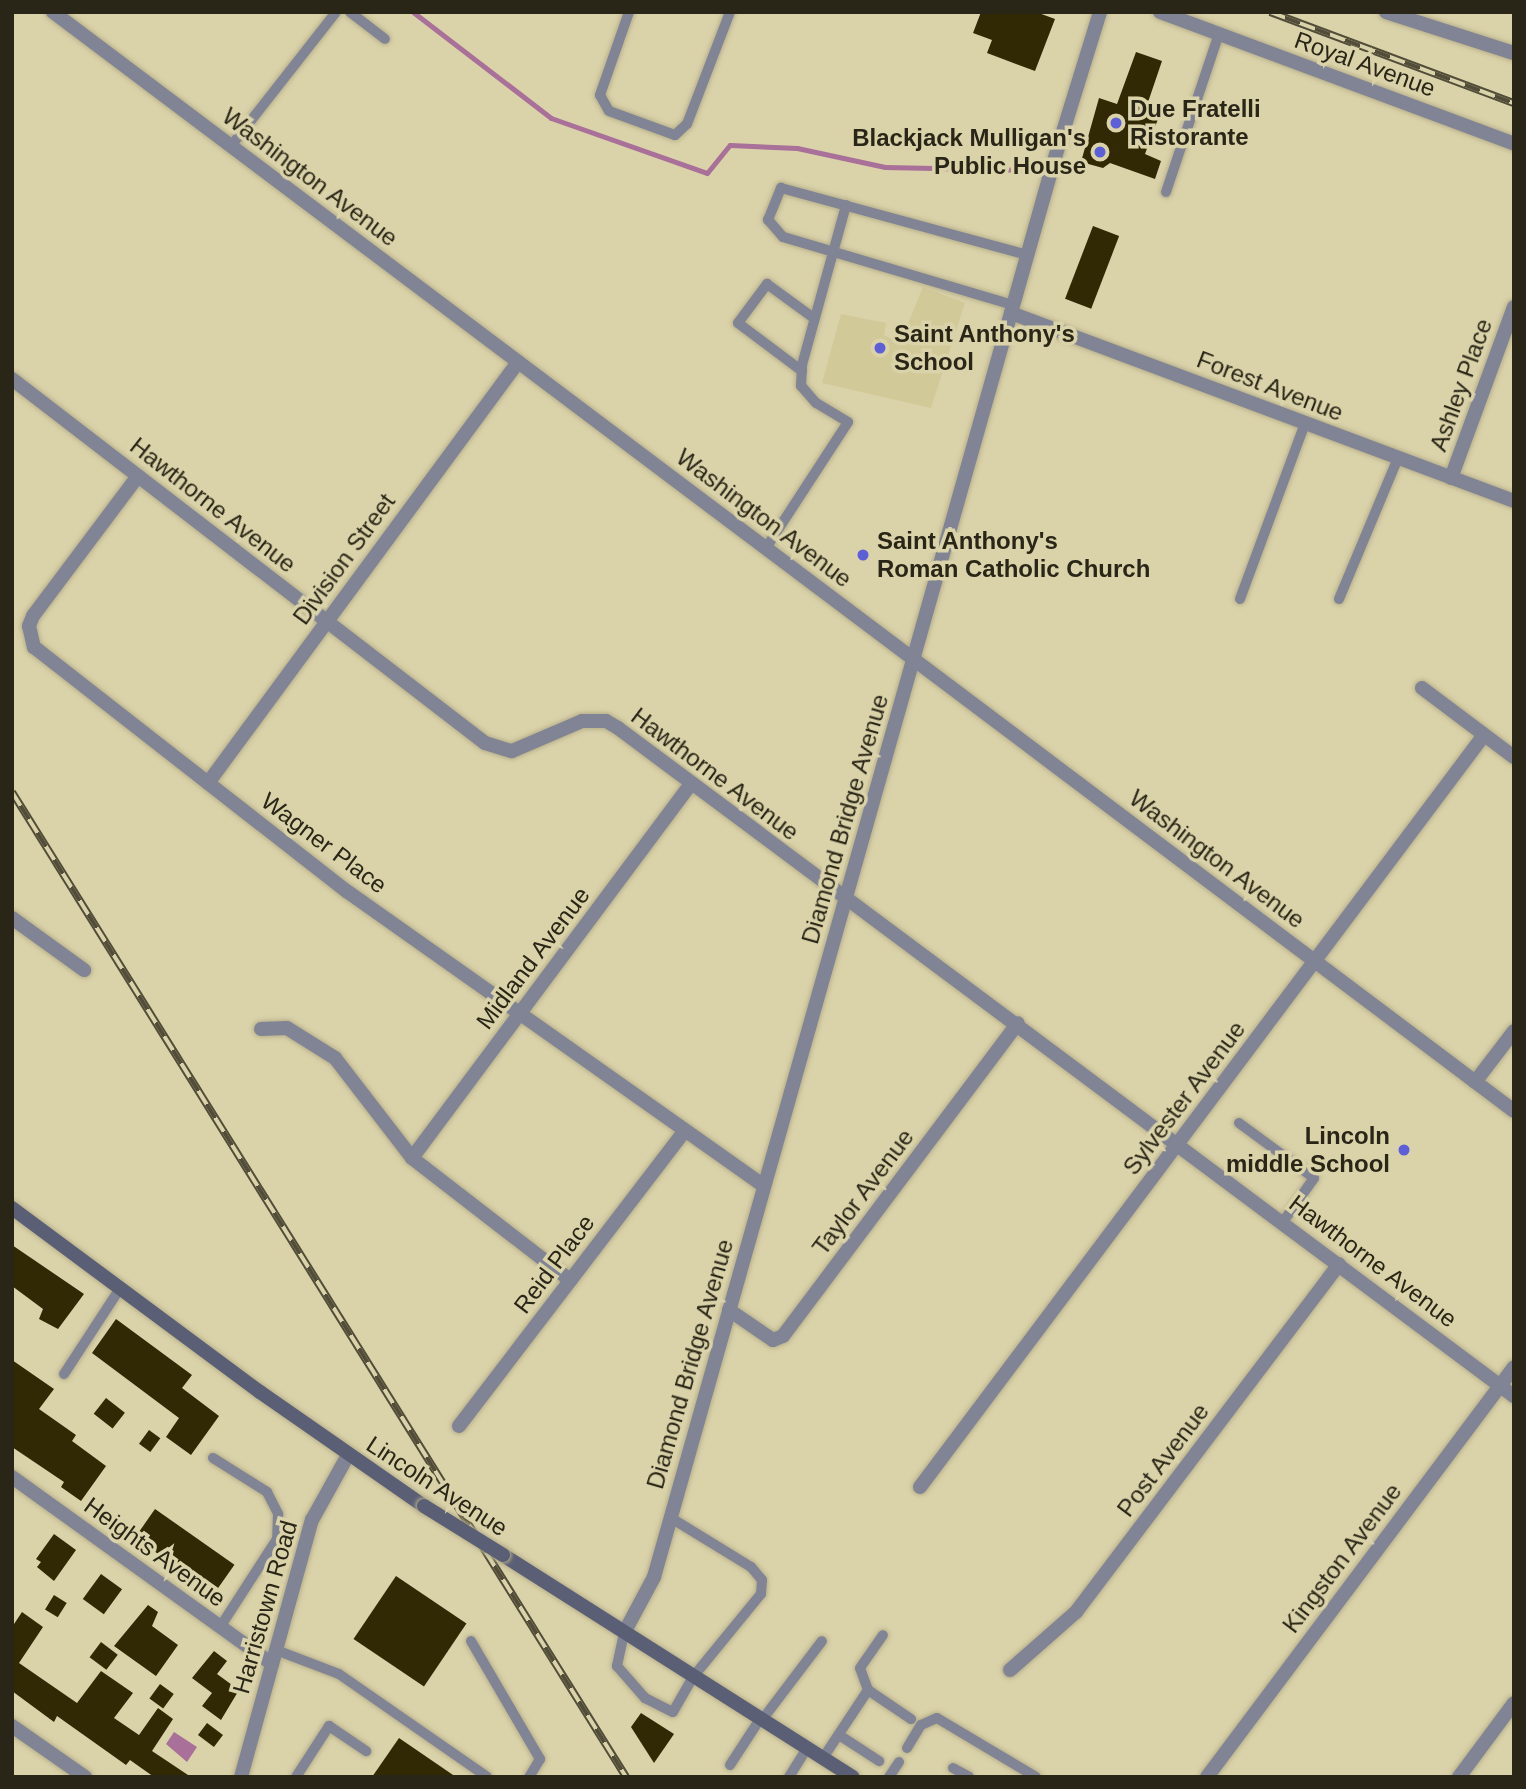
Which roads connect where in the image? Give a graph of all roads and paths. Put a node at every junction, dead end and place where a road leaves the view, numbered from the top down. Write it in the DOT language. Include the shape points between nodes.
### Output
graph roads {
  1 [pos="53,12"];
  2 [pos="336,12"];
  3 [pos="350,12"];
  4 [pos="629,12"];
  5 [pos="730,12"];
  6 [pos="1100,12"];
  7 [pos="1160,12"];
  8 [pos="1390,13"];
  9 [pos="1219,34"];
  10 [pos="385,39"];
  11 [pos="1514,53"];
  12 [pos="1514,144"];
  13 [pos="231,146"];
  14 [pos="1166,192"];
  15 [pos="846,205"];
  16 [pos="834,251"];
  17 [pos="1027,255"];
  18 [pos="1514,307"];
  19 [pos="1012,309"];
  20 [pos="815,319"];
  21 [pos="518,362"];
  22 [pos="802,371"];
  23 [pos="12,379"];
  24 [pos="1305,423"];
  25 [pos="1398,458"];
  26 [pos="138,476"];
  27 [pos="1451,478"];
  28 [pos="1514,501"];
  29 [pos="766,548"];
  30 [pos="1240,599"];
  31 [pos="1339,599"];
  32 [pos="327,621"];
  33 [pos="913,659"];
  34 [pos="1422,688"];
  35 [pos="1485,735"];
  36 [pos="1514,757"];
  37 [pos="208,783"];
  38 [pos="691,784"];
  39 [pos="846,897"];
  40 [pos="12,918"];
  41 [pos="1315,961"];
  42 [pos="84,970"];
  43 [pos="520,1014"];
  44 [pos="1018,1023"];
  45 [pos="261,1029"];
  46 [pos="1514,1031"];
  47 [pos="1475,1082"];
  48 [pos="1514,1111"];
  49 [pos="1239,1123"];
  50 [pos="685,1130"];
  51 [pos="1178,1143"];
  52 [pos="412,1158"];
  53 [pos="764,1186"];
  54 [pos="12,1208"];
  55 [pos="1283,1222"];
  56 [pos="1339,1264"];
  57 [pos="570,1280"];
  58 [pos="121,1287"];
  59 [pos="729,1310"];
  60 [pos="1514,1367"];
  61 [pos="64,1374"];
  62 [pos="1500,1385"];
  63 [pos="1514,1396"];
  64 [pos="459,1426"];
  65 [pos="348,1455"];
  66 [pos="214,1458"];
  67 [pos="12,1478"];
  68 [pos="920,1487"];
  69 [pos="671,1518"];
  70 [pos="220,1627"];
  71 [pos="624,1633"];
  72 [pos="883,1635"];
  73 [pos="471,1641"];
  74 [pos="822,1641"];
  75 [pos="274,1657"];
  76 [pos="1010,1670"];
  77 [pos="693,1676"];
  78 [pos="868,1690"];
  79 [pos="1514,1703"];
  80 [pos="761,1719"];
  81 [pos="911,1719"];
  82 [pos="12,1726"];
  83 [pos="839,1735"];
  84 [pos="807,1748"];
  85 [pos="908,1748"];
  86 [pos="366,1751"];
  87 [pos="823,1758"];
  88 [pos="879,1760"];
  89 [pos="899,1762"];
  90 [pos="730,1765"];
  91 [pos="953,1768"];
  92 [pos="85,1777"];
  93 [pos="242,1777"];
  94 [pos="296,1777"];
  95 [pos="487,1777"];
  96 [pos="529,1777"];
  97 [pos="789,1777"];
  98 [pos="853,1777"];
  99 [pos="889,1777"];
  100 [pos="969,1777"];
  101 [pos="1036,1777"];
  102 [pos="1207,1777"];
  103 [pos="1458,1777"];
  1 -- 13 [label="street, Washington Avenue"];
  2 -- 13 [label="lane"];
  3 -- 10 [label="lane"];
  4 -- 5 [label="lane" via="600,87 603,103 617,115 675,135 687,124"];
  6 -- 17 [label="street, Diamond Bridge Avenue"];
  7 -- 9 [label="street, Royal Avenue"];
  8 -- 11 [label="street"];
  9 -- 12 [label="street, Royal Avenue"];
  9 -- 14 [label="lane"];
  13 -- 21 [label="street, Washington Avenue"];
  15 -- 16 [label="lane"];
  15 -- 16 [label="lane" via="781,188 768,220 783,237"];
  15 -- 17 [label="lane"];
  16 -- 19 [label="lane"];
  16 -- 20 [label="lane"];
  17 -- 19 [label="street, Diamond Bridge Avenue"];
  18 -- 27 [label="street, Ashley Place"];
  19 -- 24 [label="street, Forest Avenue"];
  19 -- 33 [label="street, Diamond Bridge Avenue"];
  20 -- 22 [label="lane"];
  20 -- 22 [label="lane" via="767,284 738,323"];
  21 -- 29 [label="street, Washington Avenue"];
  21 -- 32 [label="street, Division Street"];
  22 -- 29 [label="lane" via="801,386 816,403 848,422"];
  23 -- 26 [label="street, Hawthorne Avenue"];
  24 -- 25 [label="street, Forest Avenue"];
  24 -- 30 [label="lane"];
  25 -- 27 [label="street, Forest Avenue"];
  25 -- 31 [label="lane"];
  26 -- 32 [label="street, Hawthorne Avenue"];
  26 -- 37 [label="street, Wagner Place" via="33,616 29,636 43,657"];
  27 -- 28 [label="street, Forest Avenue"];
  29 -- 33 [label="street, Washington Avenue"];
  32 -- 37 [label="street, Division Street"];
  32 -- 38 [label="street, Hawthorne Avenue" via="485,743 512,751 525,749 582,721 606,721"];
  33 -- 39 [label="street, Diamond Bridge Avenue"];
  33 -- 41 [label="street, Washington Avenue"];
  34 -- 35 [label="street"];
  35 -- 36 [label="street"];
  35 -- 41 [label="street, Sylvester Avenue"];
  37 -- 43 [label="street, Wagner Place" via="348,892"];
  38 -- 39 [label="street, Hawthorne Avenue"];
  38 -- 43 [label="street, Midland Avenue"];
  39 -- 44 [label="street, Hawthorne Avenue"];
  39 -- 53 [label="street, Diamond Bridge Avenue"];
  40 -- 42 [label="street"];
  41 -- 47 [label="street, Washington Avenue"];
  41 -- 51 [label="street, Sylvester Avenue"];
  43 -- 50 [label="street, Wagner Place"];
  43 -- 52 [label="street, Midland Avenue"];
  44 -- 51 [label="street, Hawthorne Avenue"];
  44 -- 59 [label="street, Taylor Avenue" via="783,1336 772,1340"];
  45 -- 52 [label="street" via="287,1028 335,1058"];
  46 -- 47 [label="street"];
  47 -- 48 [label="street, Washington Avenue"];
  49 -- 55 [label="lane" via="1314,1178"];
  50 -- 53 [label="street, Wagner Place"];
  50 -- 57 [label="street, Reid Place"];
  51 -- 55 [label="street, Hawthorne Avenue"];
  51 -- 68 [label="street, Sylvester Avenue"];
  52 -- 57 [label="street"];
  53 -- 59 [label="street, Diamond Bridge Avenue"];
  54 -- 58 [label="main road, Lincoln Avenue"];
  55 -- 56 [label="street, Hawthorne Avenue"];
  56 -- 62 [label="street, Hawthorne Avenue"];
  56 -- 76 [label="street, Post Avenue" via="1076,1612"];
  57 -- 64 [label="street, Reid Place"];
  58 -- 61 [label="lane"];
  58 -- 65 [label="main road, Lincoln Avenue"];
  59 -- 69 [label="street, Diamond Bridge Avenue"];
  60 -- 62 [label="street, Kingston Avenue"];
  62 -- 63 [label="street, Hawthorne Avenue"];
  62 -- 102 [label="street, Kingston Avenue"];
  65 -- 71 [label="main road, Lincoln Avenue, bridge"];
  65 -- 75 [label="street, Harristown Road" via="312,1520"];
  66 -- 70 [label="lane" via="267,1492 278,1514 277,1539"];
  67 -- 70 [label="street, Heights Avenue"];
  69 -- 71 [label="street, Diamond Bridge Avenue" via="648,1592"];
  69 -- 77 [label="lane" via="698,1531 762,1580 757,1602"];
  70 -- 75 [label="street, Heights Avenue"];
  71 -- 77 [label="main road, Lincoln Avenue"];
  71 -- 77 [label="lane" via="617,1666 645,1698 673,1712"];
  72 -- 78 [label="lane" via="860,1668"];
  73 -- 96 [label="lane" via="540,1759"];
  74 -- 80 [label="lane"];
  75 -- 93 [label="street, Harristown Road"];
  75 -- 95 [label="lane" via="339,1674"];
  77 -- 80 [label="main road, Lincoln Avenue"];
  78 -- 81 [label="lane"];
  78 -- 83 [label="lane"];
  79 -- 103 [label="street"];
  80 -- 84 [label="main road, Lincoln Avenue"];
  80 -- 90 [label="lane"];
  82 -- 92 [label="street"];
  83 -- 87 [label="lane"];
  83 -- 88 [label="lane"];
  84 -- 87 [label="main road, Lincoln Avenue"];
  84 -- 97 [label="lane"];
  85 -- 101 [label="lane" via="921,1725 937,1718"];
  86 -- 94 [label="lane" via="329,1726"];
  87 -- 98 [label="main road, Lincoln Avenue"];
  89 -- 99 [label="lane"];
  91 -- 100 [label="lane"];
}
